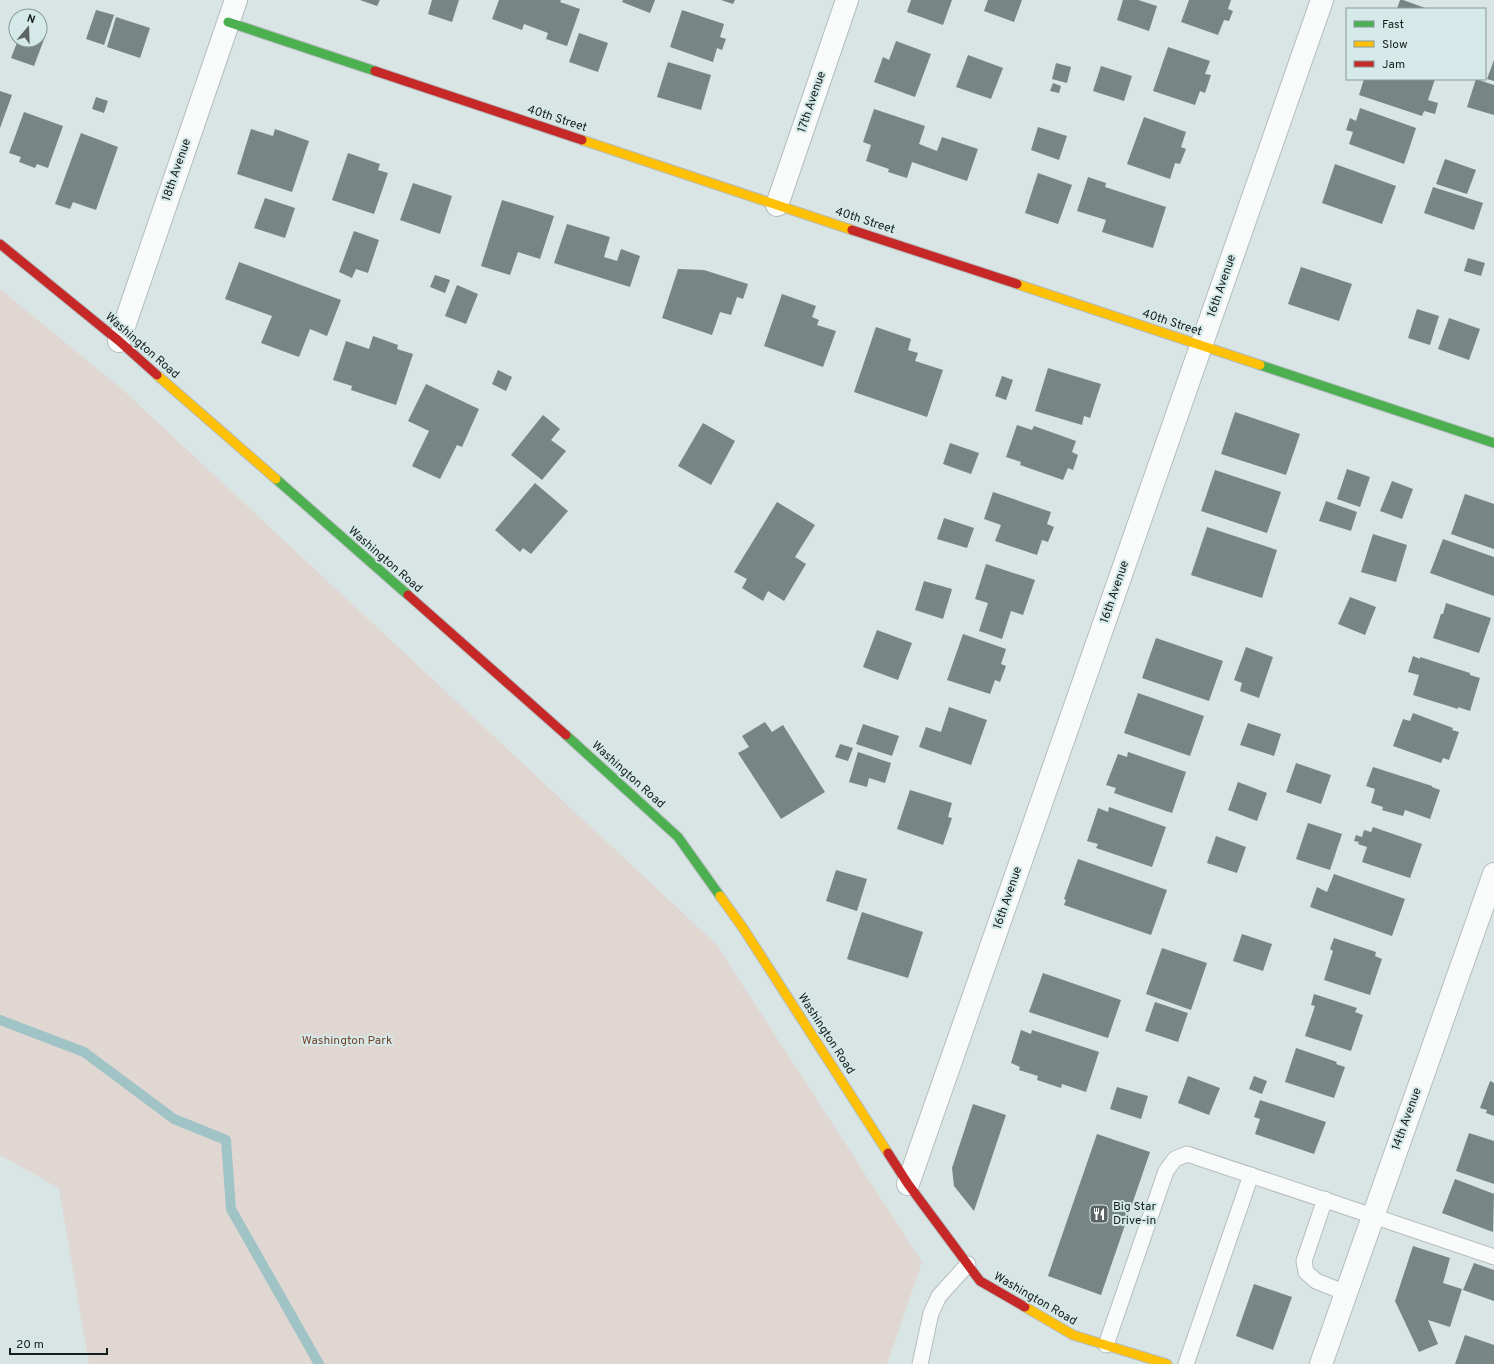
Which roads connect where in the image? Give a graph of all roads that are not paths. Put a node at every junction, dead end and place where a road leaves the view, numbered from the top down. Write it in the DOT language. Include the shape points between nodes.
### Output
graph roads {
  1 [pos="236,0"];
  2 [pos="847,0"];
  3 [pos="1322,0"];
  4 [pos="228,22"];
  5 [pos="777,205"];
  6 [pos="0,244"];
  7 [pos="119,341"];
  8 [pos="1201,346"];
  9 [pos="1494,443"];
  10 [pos="1494,874"];
  11 [pos="1251,1175"];
  12 [pos="908,1184"];
  13 [pos="1325,1199"];
  14 [pos="1373,1216"];
  15 [pos="1494,1258"];
  16 [pos="968,1264"];
  17 [pos="1346,1293"];
  18 [pos="1106,1345"];
  19 [pos="920,1364"];
  20 [pos="1167,1364"];
  21 [pos="1186,1364"];
  22 [pos="1320,1364"];
  1 -- 4 [label="street, 18th Avenue"];
  2 -- 5 [label="street, 17th Avenue"];
  3 -- 8 [label="street, 16th Avenue"];
  4 -- 5 [label="main road, 40th Street"];
  4 -- 7 [label="street, 18th Avenue"];
  5 -- 8 [label="main road, 40th Street"];
  6 -- 7 [label="main road, Washington Road"];
  7 -- 12 [label="main road, Washington Road" via="605,769 678,837 743,928"];
  8 -- 9 [label="main road, 40th Street"];
  8 -- 12 [label="street, 16th Avenue"];
  10 -- 14 [label="street, 14th Avenue"];
  11 -- 13 [label="lane"];
  11 -- 18 [label="lane" via="1187,1154 1175,1159 1166,1171"];
  11 -- 21 [label="lane"];
  12 -- 16 [label="main road, Washington Road"];
  13 -- 14 [label="lane"];
  13 -- 17 [label="lane" via="1304,1261 1306,1272 1316,1281"];
  14 -- 15 [label="lane"];
  14 -- 17 [label="street, 14th Avenue"];
  16 -- 18 [label="main road, Washington Road" via="980,1281 1074,1335"];
  16 -- 19 [label="lane" via="939,1296 931,1313"];
  17 -- 22 [label="street, 14th Avenue"];
  18 -- 20 [label="main road, Washington Road"];
}
